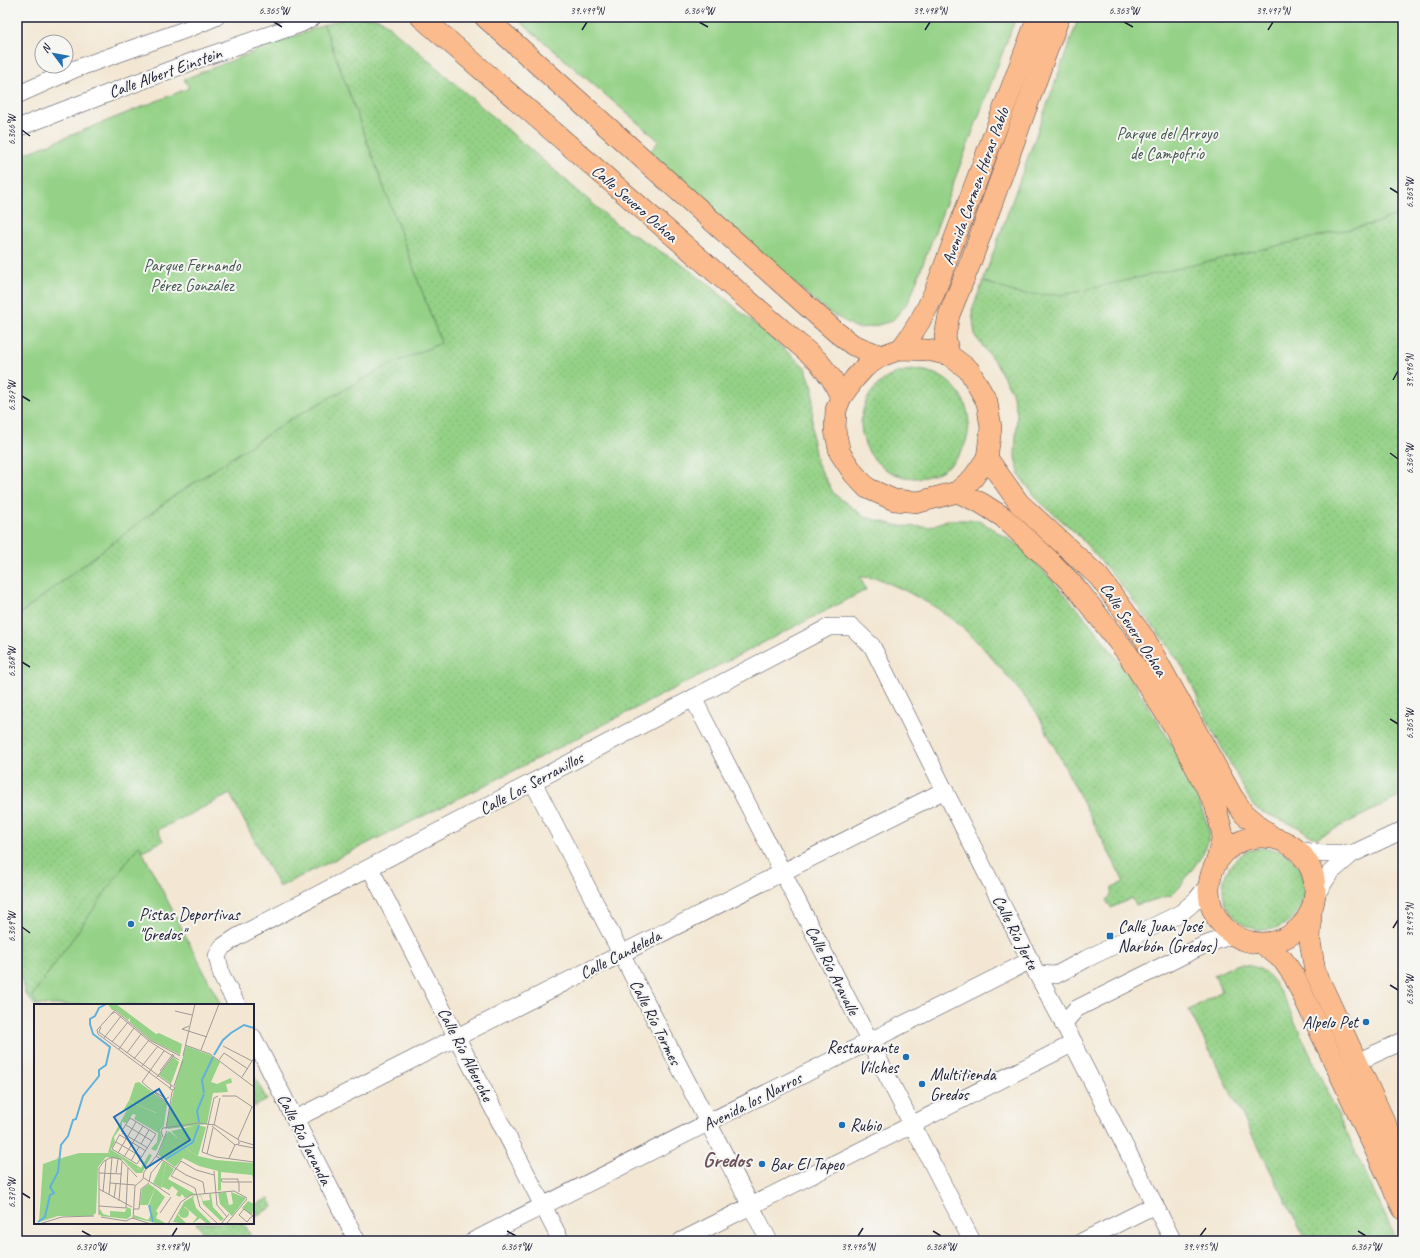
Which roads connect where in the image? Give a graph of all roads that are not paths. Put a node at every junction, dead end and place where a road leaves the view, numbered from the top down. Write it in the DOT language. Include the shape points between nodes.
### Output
graph roads {
  1 [pos="216,17"];
  2 [pos="313,17"];
  3 [pos="421,17"];
  4 [pos="485,17"];
  5 [pos="1038,17"];
  6 [pos="1059,17"];
  7 [pos="17,95"];
  8 [pos="17,128"];
  9 [pos="901,349"];
  10 [pos="949,355"];
  11 [pos="881,356"];
  12 [pos="841,397"];
  13 [pos="988,458"];
  14 [pos="957,492"];
  15 [pos="852,627"];
  16 [pos="693,698"];
  17 [pos="533,782"];
  18 [pos="945,790"];
  19 [pos="1403,830"];
  20 [pos="1271,836"];
  21 [pos="1300,850"];
  22 [pos="1352,854"];
  23 [pos="1218,860"];
  24 [pos="370,868"];
  25 [pos="782,872"];
  26 [pos="1208,884"];
  27 [pos="1317,893"];
  28 [pos="1311,914"];
  29 [pos="1232,935"];
  30 [pos="1263,944"];
  31 [pos="621,954"];
  32 [pos="1034,967"];
  33 [pos="236,1004"];
  34 [pos="1063,1024"];
  35 [pos="457,1037"];
  36 [pos="254,1039"];
  37 [pos="1403,1041"];
  38 [pos="870,1042"];
  39 [pos="1074,1043"];
  40 [pos="1356,1062"];
  41 [pos="295,1119"];
  42 [pos="708,1123"];
  43 [pos="912,1124"];
  44 [pos="1403,1162"];
  45 [pos="1155,1204"];
  46 [pos="544,1206"];
  47 [pos="751,1207"];
  48 [pos="1403,1209"];
  49 [pos="358,1241"];
  50 [pos="473,1241"];
  51 [pos="561,1241"];
  52 [pos="681,1241"];
  53 [pos="769,1241"];
  54 [pos="972,1241"];
  55 [pos="1083,1241"];
  56 [pos="1173,1241"];
  1 -- 7 [label="street, Calle Albert Einstein" via="75,69"];
  2 -- 8 [label="street, Calle Albert Einstein"];
  3 -- 12 [label="main road, Calle Severo Ochoa" via="818,361 832,379"];
  4 -- 11 [label="main road" via="836,332 853,345"];
  5 -- 9 [label="main road, Avenida Carmen Heras Pablo" via="935,291 912,335"];
  6 -- 10 [label="main road, Avenida Carmen Heras Pablo" via="971,261 949,314 946,337"];
  9 -- 10 [label="main road" via="928,350"];
  9 -- 11 [label="main road"];
  10 -- 13 [label="main road" via="969,370 987,402 991,428"];
  11 -- 12 [label="main road" via="865,367"];
  12 -- 14 [label="main road" via="836,410 835,430 840,453 867,488 894,500 919,502"];
  13 -- 14 [label="main road" via="973,478"];
  13 -- 20 [label="main road, Calle Severo Ochoa" via="1019,503 1099,577 1145,639 1232,796 1244,814"];
  14 -- 23 [label="main road, Calle Severo Ochoa" via="981,503 1003,518 1050,561 1078,590 1127,653 1174,726 1215,804 1223,835"];
  15 -- 16 [label="street, Calle Los Serranillos" via="829,627"];
  15 -- 18 [label="street, Calle Río Jerte" via="872,646"];
  16 -- 17 [label="street, Calle Los Serranillos"];
  16 -- 25 [label="street, Calle Río Aravalle"];
  17 -- 24 [label="street, Calle Los Serranillos"];
  17 -- 31 [label="street, Calle Río Tormes"];
  18 -- 25 [label="street, Calle Candeleda"];
  18 -- 32 [label="street, Calle Río Jerte"];
  19 -- 22 [label="street"];
  20 -- 21 [label="main road"];
  20 -- 23 [label="main road" via="1255,836 1234,843"];
  21 -- 22 [label="street" via="1323,854"];
  21 -- 27 [label="main road" via="1312,866"];
  22 -- 27 [label="street" via="1330,873"];
  23 -- 26 [label="main road"];
  24 -- 33 [label="street, Calle Los Serranillos" via="222,947 217,956 222,977"];
  24 -- 35 [label="street, Calle Río Alberche"];
  25 -- 31 [label="street, Calle Candeleda"];
  25 -- 38 [label="street, Calle Río Aravalle"];
  26 -- 29 [label="main road" via="1212,909 1221,924"];
  26 -- 32 [label="street" via="1196,900 1181,913 1056,974"];
  27 -- 28 [label="main road"];
  28 -- 30 [label="main road" via="1292,935"];
  28 -- 40 [label="main road" via="1310,941 1315,971"];
  29 -- 30 [label="main road"];
  29 -- 34 [label="street" via="1202,946 1076,1009"];
  30 -- 48 [label="main road" via="1283,960 1294,976"];
  31 -- 35 [label="street, Calle Candeleda"];
  31 -- 42 [label="street, Calle Río Tormes"];
  32 -- 34 [label="street, Calle Río Jerte"];
  32 -- 38 [label="street, Avenida los Narros"];
  34 -- 39 [label="street, Calle Río Jerte"];
  35 -- 41 [label="street, Calle Candeleda"];
  35 -- 46 [label="street, Calle Río Alberche"];
  36 -- 41 [label="street, Calle Río Jaranda"];
  37 -- 40 [label="street"];
  38 -- 42 [label="street, Avenida los Narros"];
  38 -- 43 [label="street, Calle Río Aravalle"];
  39 -- 43 [label="street"];
  39 -- 45 [label="street, Calle Río Jerte"];
  40 -- 44 [label="main road"];
  41 -- 49 [label="street, Calle Río Jaranda"];
  42 -- 46 [label="street, Avenida los Narros"];
  42 -- 47 [label="street, Calle Río Tormes"];
  43 -- 47 [label="street"];
  43 -- 54 [label="street, Calle Río Aravalle"];
  45 -- 55 [label="street"];
  45 -- 56 [label="street, Calle Río Jerte"];
  46 -- 50 [label="street, Avenida los Narros"];
  46 -- 51 [label="street, Calle Río Alberche"];
  47 -- 52 [label="street"];
  47 -- 53 [label="street, Calle Río Tormes"];
}
